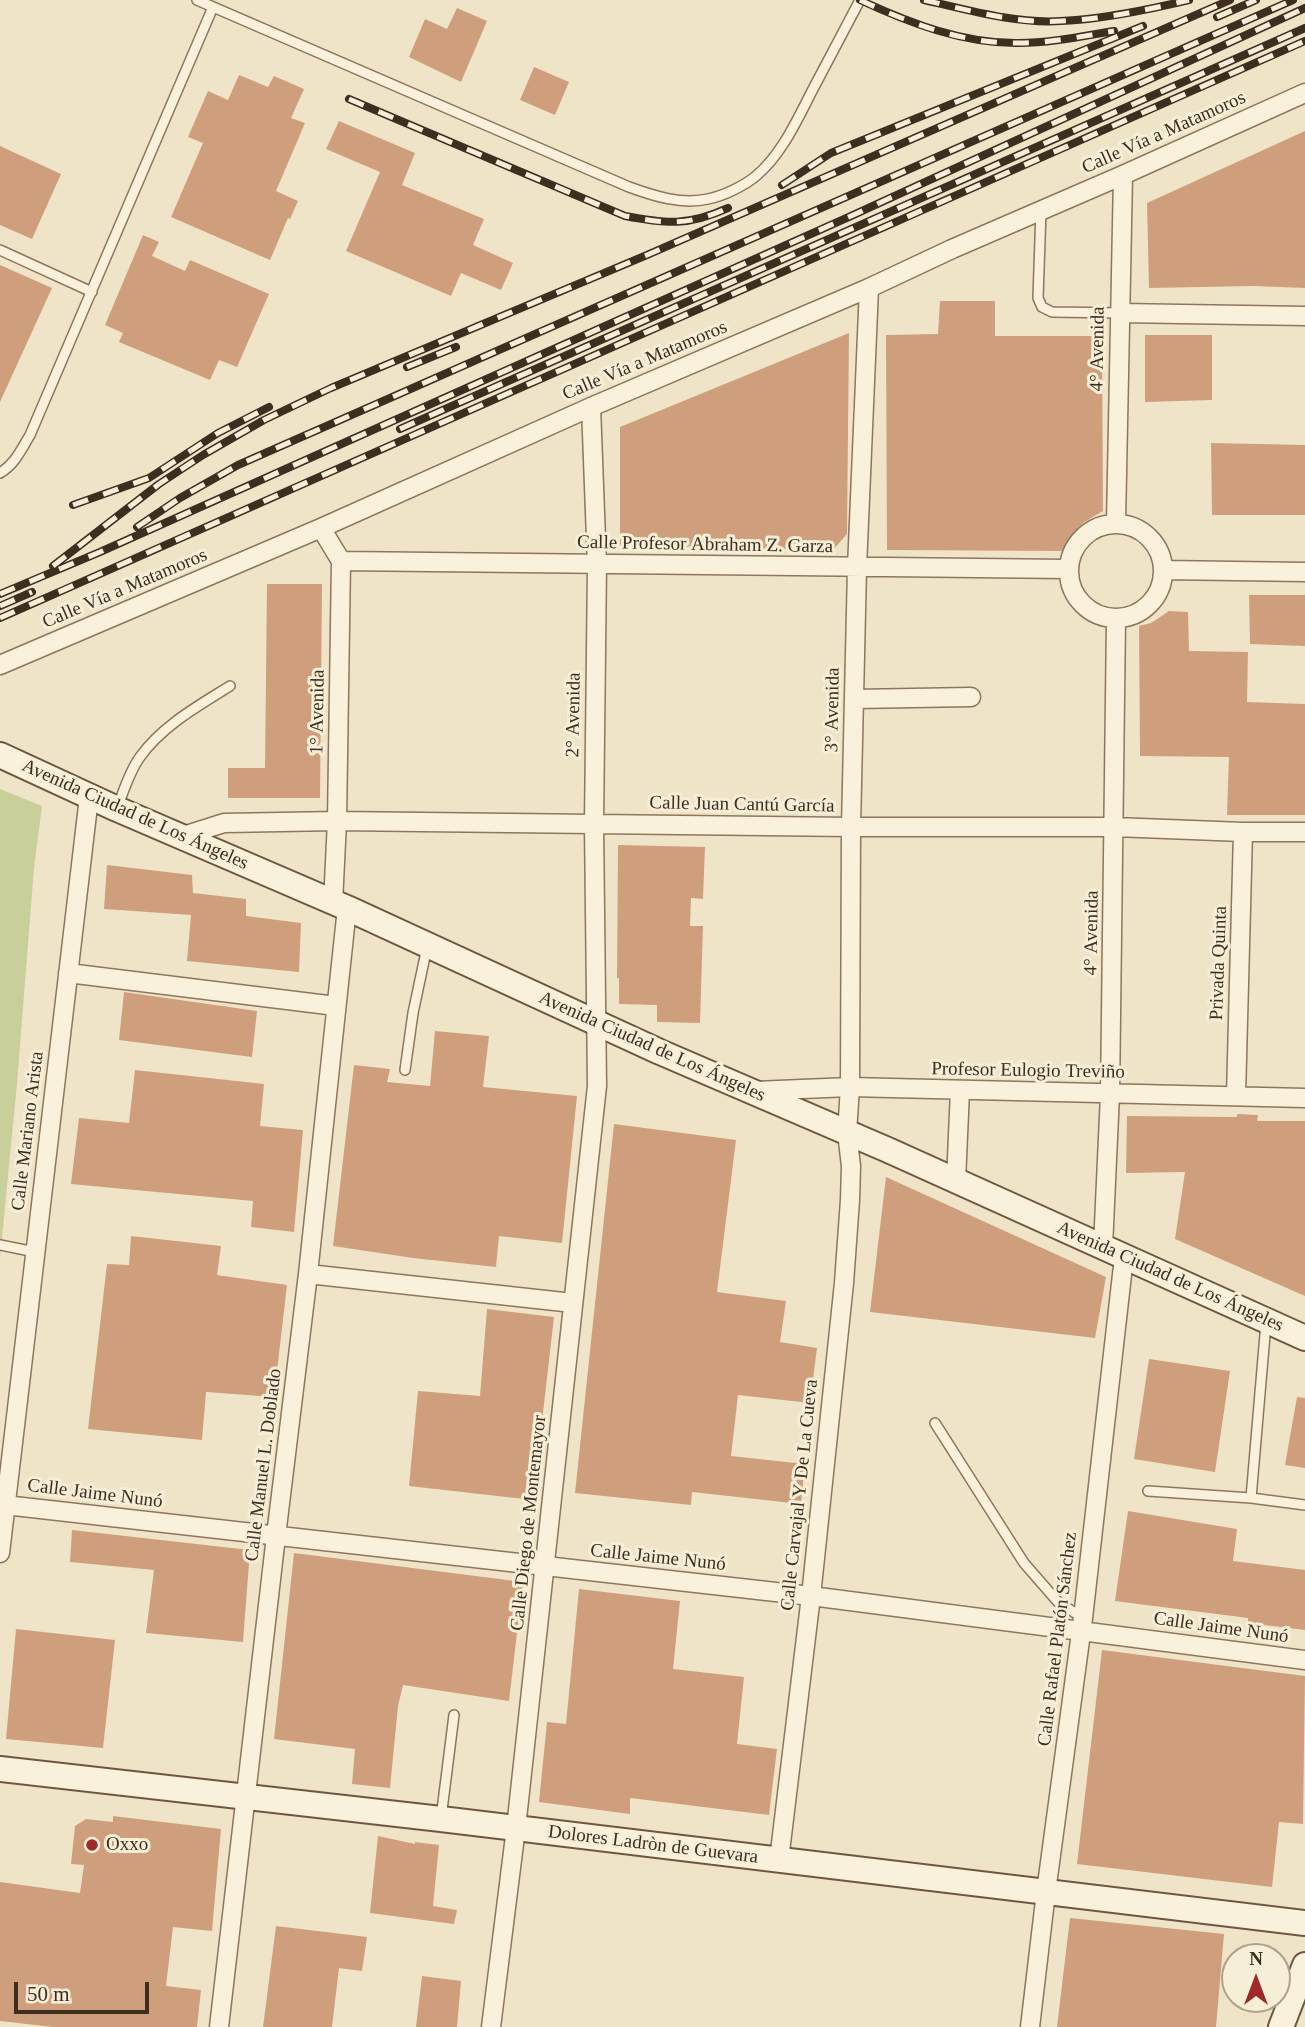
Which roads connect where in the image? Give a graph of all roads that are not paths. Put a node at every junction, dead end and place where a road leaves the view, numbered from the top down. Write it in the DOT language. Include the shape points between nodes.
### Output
graph roads {
  1 [pos="197,0"];
  2 [pos="860,0"];
  3 [pos="213,7"];
  4 [pos="1305,93"];
  5 [pos="1123,175"];
  6 [pos="1041,210"];
  7 [pos="0,250"];
  8 [pos="869,288"];
  9 [pos="92,292"];
  10 [pos="1120,313"];
  11 [pos="1305,316"];
  12 [pos="591,407"];
  13 [pos="0,473"];
  14 [pos="1116,523"];
  15 [pos="321,528"];
  16 [pos="341,561"];
  17 [pos="597,565"];
  18 [pos="857,568"];
  19 [pos="1068,569"];
  20 [pos="1164,570"];
  21 [pos="1305,572"];
  22 [pos="1116,619"];
  23 [pos="0,666"];
  24 [pos="230,686"];
  25 [pos="971,697"];
  26 [pos="855,699"];
  27 [pos="0,755"];
  28 [pos="89,797"];
  29 [pos="117,809"];
  30 [pos="337,821"];
  31 [pos="594,824"];
  32 [pos="851,827"];
  33 [pos="1115,827"];
  34 [pos="1243,832"];
  35 [pos="1305,832"];
  36 [pos="180,837"];
  37 [pos="340,906"];
  38 [pos="428,945"];
  39 [pos="68,973"];
  40 [pos="336,1006"];
  41 [pos="596,1023"];
  42 [pos="405,1069"];
  43 [pos="850,1087"];
  44 [pos="960,1090"];
  45 [pos="751,1091"];
  46 [pos="1110,1094"];
  47 [pos="1236,1096"];
  48 [pos="1305,1098"];
  49 [pos="847,1133"];
  50 [pos="956,1181"];
  51 [pos="0,1245"];
  52 [pos="35,1252"];
  53 [pos="1114,1252"];
  54 [pos="308,1275"];
  55 [pos="573,1303"];
  56 [pos="1266,1321"];
  57 [pos="1305,1338"];
  58 [pos="935,1423"];
  59 [pos="1149,1491"];
  60 [pos="1251,1498"];
  61 [pos="5,1504"];
  62 [pos="1305,1505"];
  63 [pos="276,1536"];
  64 [pos="0,1553"];
  65 [pos="546,1567"];
  66 [pos="811,1596"];
  67 [pos="1083,1624"];
  68 [pos="1305,1660"];
  69 [pos="454,1716"];
  70 [pos="0,1769"];
  71 [pos="247,1797"];
  72 [pos="441,1819"];
  73 [pos="516,1828"];
  74 [pos="779,1860"];
  75 [pos="1046,1892"];
  76 [pos="1305,1923"];
  77 [pos="1305,1965"];
  78 [pos="219,2027"];
  79 [pos="491,2027"];
  80 [pos="1030,2027"];
  81 [pos="1281,2027"];
  1 -- 3 [label="lane"];
  2 -- 3 [label="lane" via="774,158 755,178 734,189 709,200 681,201 629,187"];
  3 -- 9 [label="lane"];
  4 -- 5 [label="street, Calle Vía a Matamoros"];
  5 -- 6 [label="street, Calle Vía a Matamoros"];
  5 -- 10 [label="street, 4° Avenida"];
  6 -- 8 [label="street, Calle Vía a Matamoros"];
  6 -- 10 [label="lane" via="1038,298 1042,307 1052,312"];
  7 -- 9 [label="lane"];
  8 -- 12 [label="street, Calle Vía a Matamoros"];
  8 -- 18 [label="street, 3° Avenida"];
  9 -- 13 [label="lane" via="30,435"];
  10 -- 11 [label="street"];
  10 -- 14 [label="street, 4° Avenida"];
  12 -- 15 [label="street, Calle Vía a Matamoros"];
  12 -- 17 [label="street, 2° Avenida"];
  14 -- 19 [label="street" via="1095,527 1081,538"];
  14 -- 20 [label="street" via="1142,531 1154,541"];
  15 -- 16 [label="street"];
  15 -- 23 [label="street, Calle Vía a Matamoros"];
  16 -- 17 [label="street, Calle Profesor Abraham Z. Garza"];
  16 -- 30 [label="street, 1° Avenida"];
  17 -- 18 [label="street, Calle Profesor Abraham Z. Garza"];
  17 -- 31 [label="street, 2° Avenida"];
  18 -- 19 [label="street, Calle Profesor Abraham Z. Garza"];
  18 -- 26 [label="street, 3° Avenida"];
  19 -- 22 [label="street" via="1076,598 1094,613"];
  20 -- 21 [label="street"];
  20 -- 22 [label="street" via="1155,598 1131,616"];
  22 -- 33 [label="street, 4° Avenida"];
  24 -- 29 [label="lane" via="156,738 129,777"];
  25 -- 26 [label="street"];
  26 -- 32 [label="street, 3° Avenida"];
  27 -- 28 [label="street, Avenida Ciudad de Los Ángeles"];
  28 -- 29 [label="street, Avenida Ciudad de Los Ángeles"];
  28 -- 39 [label="street, Calle Mariano Arista"];
  29 -- 36 [label="street, Avenida Ciudad de Los Ángeles"];
  30 -- 31 [label="street, Calle Juan Cantú García"];
  30 -- 36 [label="street, Calle Juan Cantú García" via="224,823"];
  30 -- 37 [label="street, 1° Avenida"];
  31 -- 32 [label="street, Calle Juan Cantú García"];
  31 -- 41 [label="street, 2° Avenida"];
  32 -- 33 [label="street, Calle Juan Cantú García"];
  32 -- 43 [label="street, 3° Avenida"];
  33 -- 34 [label="street, Calle Juan Cantú García"];
  33 -- 46 [label="street, 4° Avenida"];
  34 -- 35 [label="street, Calle Juan Cantú García"];
  34 -- 47 [label="street, Privada Quinta"];
  36 -- 37 [label="street, Avenida Ciudad de Los Ángeles"];
  37 -- 38 [label="street, Avenida Ciudad de Los Ángeles"];
  37 -- 40 [label="street, Calle Manuel L. Doblado"];
  38 -- 41 [label="street, Avenida Ciudad de Los Ángeles"];
  38 -- 42 [label="lane"];
  39 -- 40 [label="street"];
  39 -- 52 [label="street, Calle Mariano Arista"];
  40 -- 54 [label="street, Calle Manuel L. Doblado"];
  41 -- 45 [label="street, Avenida Ciudad de Los Ángeles"];
  41 -- 55 [label="street, Calle Diego de Montemayor" via="597,1086"];
  43 -- 44 [label="street, Profesor Eulogio Treviño"];
  43 -- 45 [label="street, Profesor Eulogio Treviño"];
  43 -- 49 [label="street, 3° Avenida"];
  44 -- 46 [label="street, Profesor Eulogio Treviño"];
  44 -- 50 [label="street"];
  45 -- 49 [label="street, Avenida Ciudad de Los Ángeles"];
  46 -- 47 [label="street, Profesor Eulogio Treviño"];
  46 -- 53 [label="street, 4° Avenida"];
  47 -- 48 [label="street, Profesor Eulogio Treviño"];
  49 -- 50 [label="street, Avenida Ciudad de Los Ángeles"];
  49 -- 66 [label="street, Calle Carvajal Y De La Cueva" via="851,1166 848,1227"];
  50 -- 53 [label="street, Avenida Ciudad de Los Ángeles"];
  51 -- 52 [label="lane"];
  52 -- 61 [label="street, Calle Mariano Arista"];
  53 -- 56 [label="street, Avenida Ciudad de Los Ángeles"];
  53 -- 67 [label="street, Calle Rafael Platón Sánchez"];
  54 -- 55 [label="street"];
  54 -- 63 [label="street, Calle Manuel L. Doblado"];
  55 -- 65 [label="street, Calle Diego de Montemayor"];
  56 -- 57 [label="street, Avenida Ciudad de Los Ángeles"];
  56 -- 60 [label="lane"];
  58 -- 67 [label="lane" via="1024,1563"];
  59 -- 60 [label="lane"];
  60 -- 62 [label="lane"];
  61 -- 63 [label="street, Calle Jaime Nunó"];
  61 -- 64 [label="street, Calle Mariano Arista"];
  63 -- 65 [label="street, Calle Jaime Nunó"];
  63 -- 71 [label="street, Calle Manuel L. Doblado"];
  65 -- 66 [label="street, Calle Jaime Nunó"];
  65 -- 73 [label="street, Calle Diego de Montemayor"];
  66 -- 67 [label="street, Calle Jaime Nunó"];
  66 -- 74 [label="street, Calle Carvajal Y De La Cueva"];
  67 -- 68 [label="street, Calle Jaime Nunó"];
  67 -- 75 [label="street, Calle Rafael Platón Sánchez"];
  69 -- 72 [label="lane"];
  70 -- 71 [label="street, Dolores Ladròn de Guevara"];
  71 -- 72 [label="street, Dolores Ladròn de Guevara"];
  71 -- 78 [label="street, Calle Manuel L. Doblado"];
  72 -- 73 [label="street, Dolores Ladròn de Guevara"];
  73 -- 74 [label="street, Dolores Ladròn de Guevara"];
  73 -- 79 [label="street, Calle Diego de Montemayor"];
  74 -- 75 [label="street, Dolores Ladròn de Guevara"];
  75 -- 76 [label="street, Dolores Ladròn de Guevara"];
  75 -- 80 [label="street, Calle Rafael Platón Sánchez"];
  77 -- 81 [label="street"];
}
